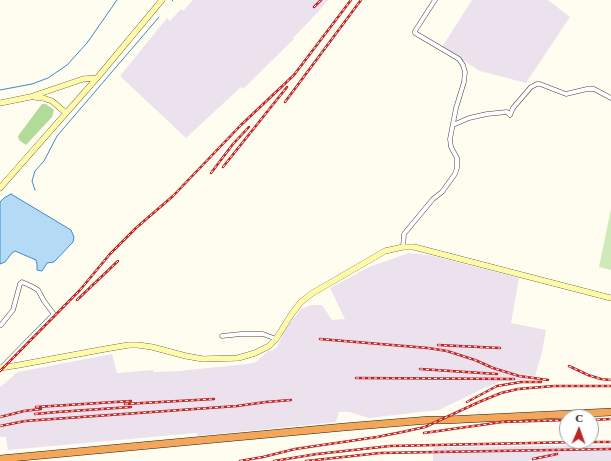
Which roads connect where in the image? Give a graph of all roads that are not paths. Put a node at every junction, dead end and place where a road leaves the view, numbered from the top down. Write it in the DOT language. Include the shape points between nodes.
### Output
graph roads {
  1 [pos="162,0"];
  2 [pos="435,0"];
  3 [pos="97,78"];
  4 [pos="30,97"];
  5 [pos="611,98"];
  6 [pos="0,103"];
  7 [pos="66,113"];
  8 [pos="453,125"];
  9 [pos="0,188"];
  10 [pos="403,247"];
  11 [pos="611,298"];
  12 [pos="0,325"];
  13 [pos="222,336"];
  14 [pos="276,339"];
  15 [pos="1,368"];
  16 [pos="611,412"];
  17 [pos="0,459"];
  1 -- 3 [label="street"];
  2 -- 8 [label="street" via="415,33 459,59 463,65 464,82"];
  3 -- 4 [label="street" via="83,79"];
  3 -- 7 [label="street"];
  4 -- 6 [label="street"];
  4 -- 7 [label="street" via="52,101"];
  5 -- 8 [label="street" via="594,88 566,94 537,84 522,97 510,115 507,112 487,114"];
  7 -- 9 [label="street"];
  8 -- 10 [label="street" via="450,142 457,158 455,174 404,234"];
  10 -- 11 [label="street" via="414,247"];
  10 -- 14 [label="street" via="385,251 311,294 300,303"];
  12 -- 15 [label="street" via="13,310 22,282 38,290 53,313 53,316"];
  13 -- 14 [label="street" via="263,334"];
  14 -- 15 [label="street" via="264,349 238,358 204,359 152,347 129,345"];
  16 -- 17 [label="highway" via="430,420"];
}
